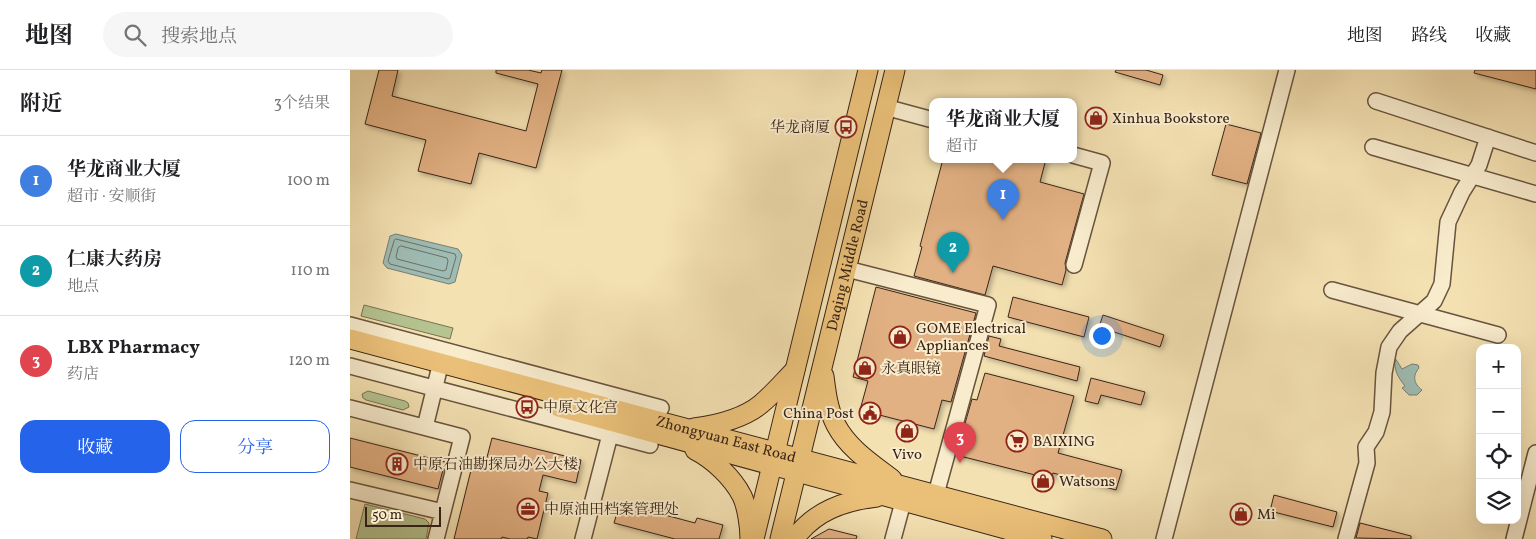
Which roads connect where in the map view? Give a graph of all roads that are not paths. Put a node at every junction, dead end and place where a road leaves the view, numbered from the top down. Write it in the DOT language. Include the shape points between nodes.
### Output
graph roads {
  1 [pos="868,70"];
  2 [pos="894,70"];
  3 [pos="1287,70"];
  4 [pos="1376,100"];
  5 [pos="886,107"];
  6 [pos="929,119"];
  7 [pos="1488,136"];
  8 [pos="1373,147"];
  9 [pos="1536,153"];
  10 [pos="1077,156"];
  11 [pos="1473,176"];
  12 [pos="1536,194"];
  13 [pos="1074,265"];
  14 [pos="846,269"];
  15 [pos="1332,290"];
  16 [pos="1421,314"];
  17 [pos="350,325"];
  18 [pos="1498,335"];
  19 [pos="350,339"];
  20 [pos="350,352"];
  21 [pos="350,366"];
  22 [pos="822,368"];
  23 [pos="796,369"];
  24 [pos="438,375"];
  25 [pos="350,408"];
  26 [pos="661,408"];
  27 [pos="424,427"];
  28 [pos="612,428"];
  29 [pos="690,429"];
  30 [pos="672,438"];
  31 [pos="650,445"];
  32 [pos="1536,453"];
  33 [pos="774,458"];
  34 [pos="798,465"];
  35 [pos="350,490"];
  36 [pos="901,493"];
  37 [pos="936,494"];
  38 [pos="882,496"];
  39 [pos="443,512"];
  40 [pos="436,539"];
  41 [pos="583,539"];
  42 [pos="752,539"];
  43 [pos="780,539"];
  44 [pos="794,539"];
  45 [pos="893,539"];
  46 [pos="1042,539"];
  47 [pos="1102,539"];
  48 [pos="1164,539"];
  49 [pos="1346,539"];
  50 [pos="1514,539"];
  1 -- 23 [label="main road, Daqing Middle Road"];
  2 -- 5 [label="main road, Daqing Middle Road"];
  3 -- 48 [label="street"];
  4 -- 7 [label="street"];
  5 -- 6 [label="street"];
  5 -- 14 [label="main road, Daqing Middle Road"];
  7 -- 9 [label="street"];
  7 -- 11 [label="street"];
  8 -- 11 [label="street"];
  10 -- 13 [label="street" via="1102,162"];
  11 -- 12 [label="street"];
  11 -- 16 [label="street" via="1448,222 1442,284 1434,301"];
  14 -- 22 [label="main road, Daqing Middle Road"];
  14 -- 37 [label="street" via="988,305"];
  15 -- 16 [label="street"];
  16 -- 18 [label="street"];
  16 -- 49 [label="street" via="1400,331 1389,347 1382,412 1376,432 1366,448 1367,463"];
  17 -- 26 [label="street"];
  19 -- 24 [label="main road, Zhongyuan East Road"];
  20 -- 24 [label="main road, Zhongyuan East Road"];
  21 -- 24 [label="street"];
  22 -- 34 [label="main road, Daqing Middle Road"];
  22 -- 36 [label="main road" via="835,424 848,443"];
  23 -- 29 [label="main road" via="761,404 748,412"];
  23 -- 33 [label="main road, Daqing Middle Road"];
  24 -- 27 [label="street"];
  24 -- 28 [label="main road, Zhongyuan East Road"];
  24 -- 29 [label="main road, Zhongyuan East Road"];
  25 -- 27 [label="street"];
  27 -- 39 [label="street" via="462,437"];
  28 -- 30 [label="main road, Zhongyuan East Road"];
  28 -- 31 [label="street"];
  28 -- 41 [label="street"];
  29 -- 33 [label="main road, Zhongyuan East Road"];
  30 -- 33 [label="main road, Zhongyuan East Road"];
  30 -- 42 [label="main road" via="709,457 726,475 743,497"];
  32 -- 50 [label="street"];
  33 -- 34 [label="main road, Zhongyuan East Road"];
  33 -- 42 [label="main road, Daqing Middle Road"];
  34 -- 36 [label="main road, Zhongyuan East Road"];
  34 -- 38 [label="main road, Zhongyuan East Road"];
  34 -- 43 [label="main road, Daqing Middle Road"];
  35 -- 39 [label="street"];
  36 -- 37 [label="main road, Zhongyuan East Road"];
  36 -- 38 [label="main road, Zhongyuan East Road"];
  36 -- 45 [label="street"];
  36 -- 46 [label="main road, Zhongyuan East Road"];
  37 -- 47 [label="main road, Zhongyuan East Road"];
  38 -- 44 [label="main road" via="831,508 806,524"];
  39 -- 40 [label="street"];
}
